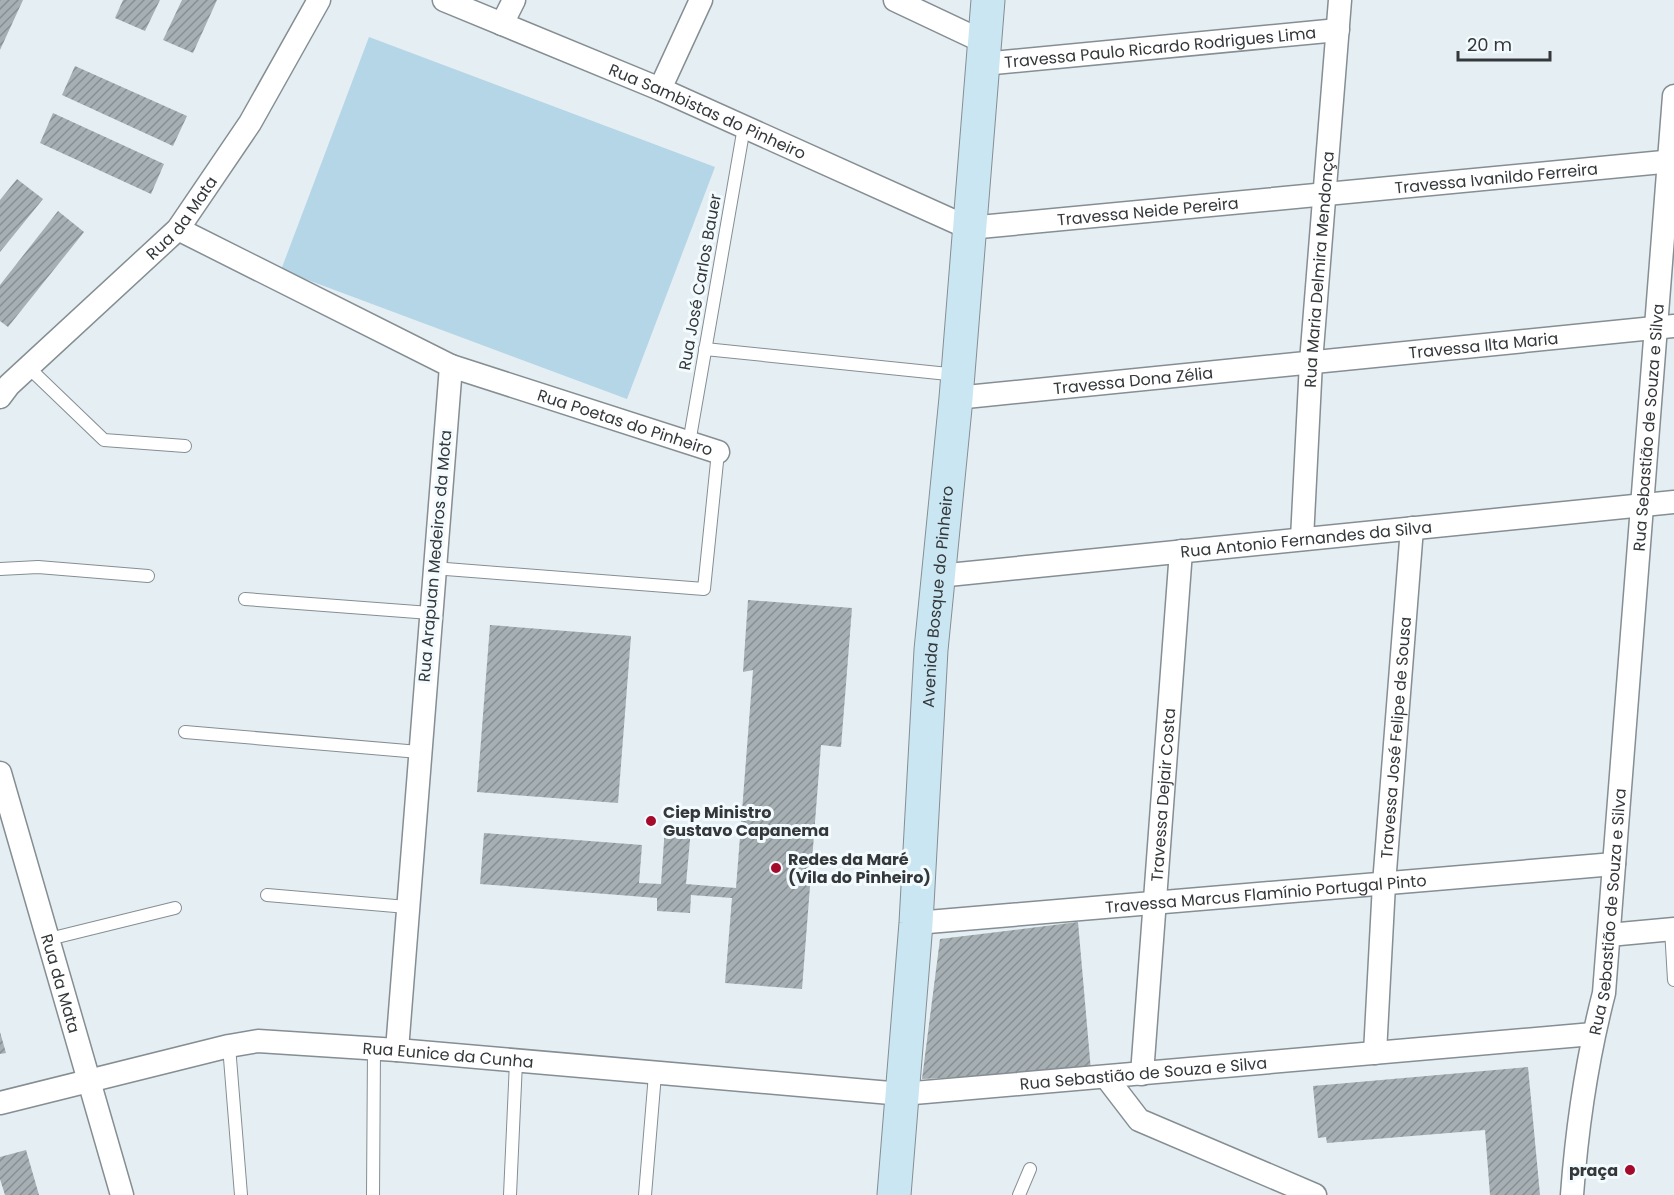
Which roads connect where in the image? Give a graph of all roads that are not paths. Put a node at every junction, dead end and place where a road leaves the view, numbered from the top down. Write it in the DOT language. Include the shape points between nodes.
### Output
graph roads {
  1 [pos="319,0"];
  2 [pos="444,0"];
  3 [pos="514,0"];
  4 [pos="701,0"];
  5 [pos="895,0"];
  6 [pos="988,0"];
  7 [pos="1340,0"];
  8 [pos="502,24"];
  9 [pos="1338,30"];
  10 [pos="983,53"];
  11 [pos="660,89"];
  12 [pos="1674,96"];
  13 [pos="744,127"];
  14 [pos="1671,161"];
  15 [pos="1326,194"];
  16 [pos="969,228"];
  17 [pos="178,229"];
  18 [pos="1665,326"];
  19 [pos="705,349"];
  20 [pos="1311,362"];
  21 [pos="451,366"];
  22 [pos="28,367"];
  23 [pos="957,386"];
  24 [pos="0,397"];
  25 [pos="689,443"];
  26 [pos="185,446"];
  27 [pos="718,453"];
  28 [pos="1674,502"];
  29 [pos="1642,505"];
  30 [pos="1412,528"];
  31 [pos="1302,539"];
  32 [pos="1181,551"];
  33 [pos="433,568"];
  34 [pos="0,569"];
  35 [pos="148,576"];
  36 [pos="938,576"];
  37 [pos="245,599"];
  38 [pos="430,613"];
  39 [pos="185,732"];
  40 [pos="419,753"];
  41 [pos="0,772"];
  42 [pos="1614,864"];
  43 [pos="1384,884"];
  44 [pos="267,895"];
  45 [pos="1155,903"];
  46 [pos="407,907"];
  47 [pos="175,908"];
  48 [pos="916,923"];
  49 [pos="1672,929"];
  50 [pos="1609,935"];
  51 [pos="49,939"];
  52 [pos="1674,980"];
  53 [pos="1593,1034"];
  54 [pos="229,1046"];
  55 [pos="386,1050"];
  56 [pos="1375,1053"];
  57 [pos="516,1062"];
  58 [pos="655,1074"];
  59 [pos="1142,1074"];
  60 [pos="1106,1077"];
  61 [pos="90,1079"];
  62 [pos="902,1094"];
  63 [pos="0,1103"];
  64 [pos="1030,1169"];
  65 [pos="122,1195"];
  66 [pos="241,1195"];
  67 [pos="373,1195"];
  68 [pos="510,1195"];
  69 [pos="645,1195"];
  70 [pos="894,1195"];
  71 [pos="1019,1195"];
  72 [pos="1315,1195"];
  73 [pos="1572,1195"];
  1 -- 17 [label="street, Rua da Mata" via="250,123"];
  2 -- 8 [label="street, Rua Sambistas do Pinheiro"];
  3 -- 8 [label="street"];
  4 -- 11 [label="street"];
  5 -- 10 [label="street"];
  6 -- 10 [label="street, Avenida Bosque do Pinheiro"];
  7 -- 9 [label="street, Rua Maria Delmira Mendonça"];
  8 -- 11 [label="street, Rua Sambistas do Pinheiro"];
  9 -- 10 [label="street, Travessa Paulo Ricardo Rodrigues Lima"];
  9 -- 15 [label="street, Rua Maria Delmira Mendonça"];
  10 -- 16 [label="street, Avenida Bosque do Pinheiro"];
  11 -- 13 [label="street, Rua Sambistas do Pinheiro"];
  12 -- 14 [label="street, Rua Sebastião de Souza e Silva"];
  13 -- 16 [label="street, Rua Sambistas do Pinheiro"];
  13 -- 19 [label="lane, Rua José Carlos Bauer"];
  14 -- 15 [label="street, Travessa Ivanildo Ferreira"];
  14 -- 18 [label="street, Rua Sebastião de Souza e Silva"];
  15 -- 16 [label="street, Travessa Neide Pereira"];
  15 -- 20 [label="street, Rua Maria Delmira Mendonça"];
  16 -- 23 [label="street, Avenida Bosque do Pinheiro"];
  17 -- 21 [label="street"];
  17 -- 22 [label="street, Rua da Mata"];
  18 -- 20 [label="street, Travessa Ilta Maria"];
  18 -- 29 [label="street, Rua Sebastião de Souza e Silva"];
  19 -- 23 [label="lane"];
  19 -- 25 [label="lane, Rua José Carlos Bauer"];
  20 -- 23 [label="street, Travessa Dona Zélia"];
  20 -- 31 [label="street, Rua Maria Delmira Mendonça"];
  21 -- 25 [label="street, Rua Poetas do Pinheiro"];
  21 -- 33 [label="street, Rua Arapuan Medeiros da Mota"];
  22 -- 24 [label="street, Rua da Mata"];
  22 -- 26 [label="lane" via="104,440"];
  23 -- 36 [label="street, Avenida Bosque do Pinheiro"];
  25 -- 27 [label="street, Rua Poetas do Pinheiro"];
  27 -- 33 [label="lane, Rua Poetas do Pinheiro" via="704,589"];
  28 -- 29 [label="street, Rua Antonio Fernandes da Silva"];
  29 -- 30 [label="street, Rua Antonio Fernandes da Silva"];
  29 -- 42 [label="street, Rua Sebastião de Souza e Silva"];
  30 -- 31 [label="street, Rua Antonio Fernandes da Silva"];
  30 -- 43 [label="street, Travessa José Felipe de Sousa"];
  31 -- 32 [label="street, Rua Antonio Fernandes da Silva"];
  32 -- 36 [label="street, Rua Antonio Fernandes da Silva"];
  32 -- 45 [label="street, Travessa Dejair Costa"];
  33 -- 38 [label="street, Rua Arapuan Medeiros da Mota"];
  34 -- 35 [label="lane" via="38,567"];
  36 -- 48 [label="street, Avenida Bosque do Pinheiro"];
  37 -- 38 [label="lane"];
  38 -- 40 [label="street, Rua Arapuan Medeiros da Mota"];
  39 -- 40 [label="lane"];
  40 -- 46 [label="street, Rua Arapuan Medeiros da Mota"];
  41 -- 51 [label="street, Rua da Mata"];
  42 -- 43 [label="street, Travessa Marcus Flamínio Portugal Pinto"];
  42 -- 50 [label="street, Rua Sebastião de Souza e Silva"];
  43 -- 45 [label="street, Travessa Marcus Flamínio Portugal Pinto"];
  43 -- 56 [label="street, Travessa José Felipe de Sousa"];
  44 -- 46 [label="lane"];
  45 -- 48 [label="street, Travessa Marcus Flamínio Portugal Pinto"];
  45 -- 59 [label="street, Travessa Dejair Costa"];
  46 -- 55 [label="street, Rua Arapuan Medeiros da Mota"];
  47 -- 51 [label="lane"];
  48 -- 62 [label="street, Avenida Bosque do Pinheiro"];
  49 -- 50 [label="street"];
  49 -- 52 [label="lane"];
  50 -- 53 [label="street, Rua Sebastião de Souza e Silva" via="1604,993"];
  51 -- 61 [label="street, Rua da Mata"];
  53 -- 56 [label="street, Rua Sebastião de Souza e Silva"];
  53 -- 73 [label="street"];
  54 -- 55 [label="street, Rua Eunice da Cunha" via="258,1041"];
  54 -- 61 [label="street, Rua Eunice da Cunha"];
  54 -- 66 [label="lane"];
  55 -- 57 [label="street, Rua Eunice da Cunha"];
  55 -- 67 [label="lane"];
  56 -- 59 [label="street, Rua Sebastião de Souza e Silva"];
  57 -- 58 [label="street, Rua Eunice da Cunha"];
  57 -- 68 [label="lane"];
  58 -- 62 [label="street, Rua Eunice da Cunha"];
  58 -- 69 [label="lane"];
  59 -- 60 [label="street, Rua Sebastião de Souza e Silva"];
  60 -- 62 [label="street, Rua Sebastião de Souza e Silva"];
  60 -- 72 [label="street" via="1139,1120"];
  61 -- 63 [label="street, Rua Eunice da Cunha"];
  61 -- 65 [label="street, Rua da Mata"];
  62 -- 70 [label="street, Avenida Bosque do Pinheiro"];
  64 -- 71 [label="lane"];
}
